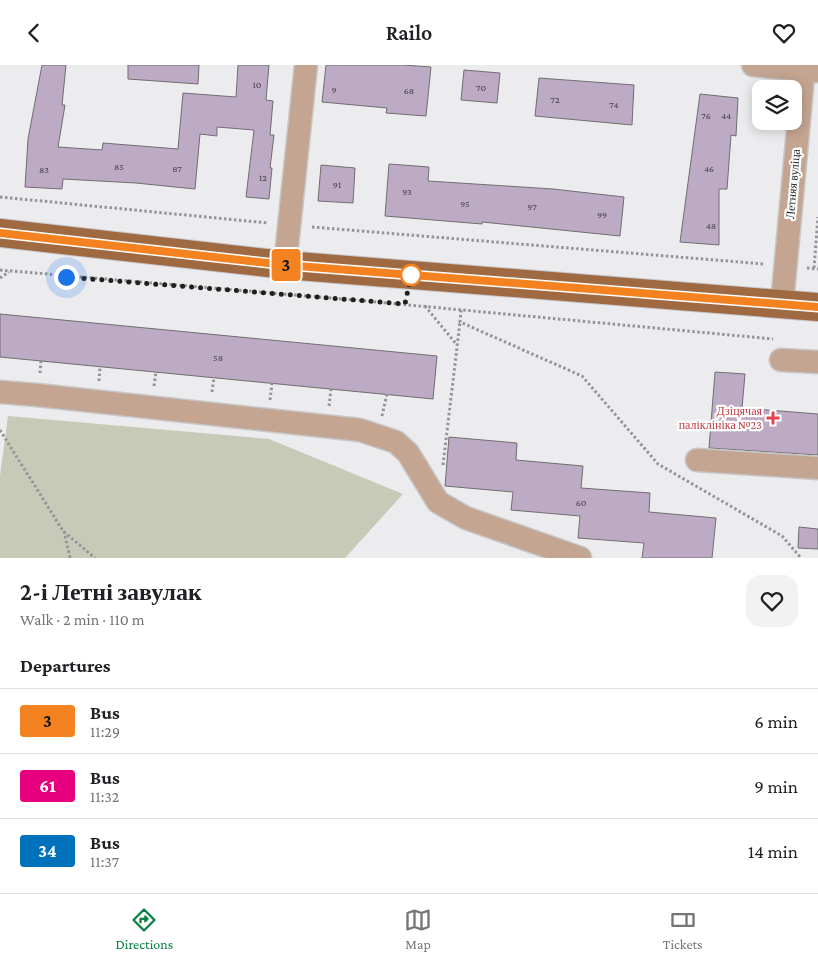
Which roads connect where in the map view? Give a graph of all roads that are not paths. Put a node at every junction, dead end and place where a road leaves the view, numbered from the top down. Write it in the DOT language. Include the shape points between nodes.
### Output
graph roads {
  1 [pos="306,65"];
  2 [pos="753,65"];
  3 [pos="808,68"];
  4 [pos="0,233"];
  5 [pos="285,265"];
  6 [pos="782,303"];
  7 [pos="818,307"];
  8 [pos="777,349"];
  9 [pos="818,362"];
  10 [pos="0,392"];
  11 [pos="697,460"];
  12 [pos="818,468"];
  13 [pos="580,558"];
  1 -- 5 [label="street"];
  2 -- 3 [label="street"];
  3 -- 6 [label="street, Летняя вуліца"];
  4 -- 5 [label="main road"];
  5 -- 6 [label="main road"];
  6 -- 7 [label="main road"];
  8 -- 9 [label="street"];
  10 -- 13 [label="street" via="360,430 396,442 408,453 438,502 466,518"];
  11 -- 12 [label="street"];
}
